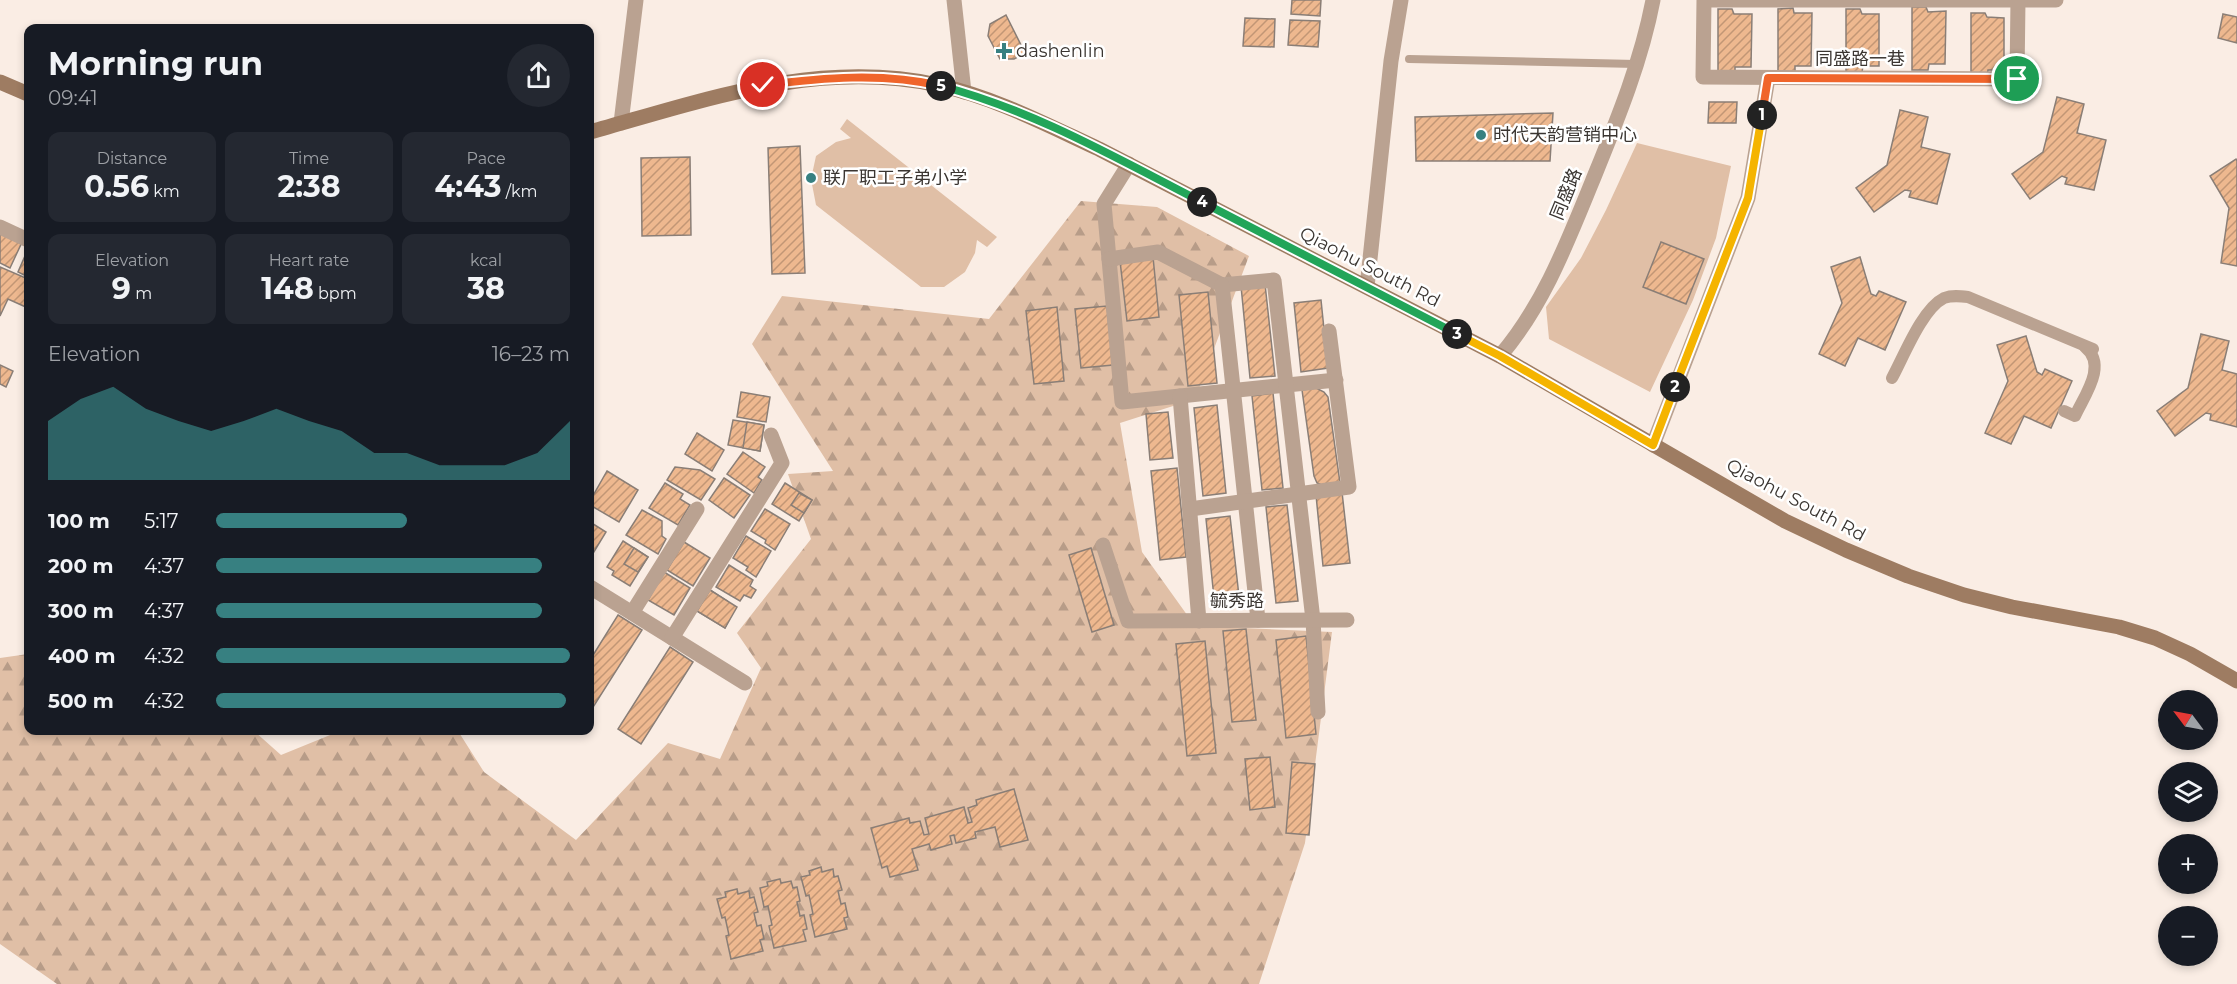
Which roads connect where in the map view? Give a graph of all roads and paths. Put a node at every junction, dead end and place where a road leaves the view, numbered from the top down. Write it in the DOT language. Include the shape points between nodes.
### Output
graph roads {
  1 [pos="636,0"];
  2 [pos="954,0"];
  3 [pos="1401,0"];
  4 [pos="1653,0"];
  5 [pos="1704,0"];
  6 [pos="2018,0"];
  7 [pos="2056,0"];
  8 [pos="1409,59"];
  9 [pos="1636,64"];
  10 [pos="1768,78"];
  11 [pos="0,82"];
  12 [pos="24,92"];
  13 [pos="964,92"];
  14 [pos="621,123"];
  15 [pos="594,131"];
  16 [pos="1130,164"];
  17 [pos="0,227"];
  18 [pos="24,238"];
  19 [pos="1109,259"];
  20 [pos="1222,285"];
  21 [pos="1366,287"];
  22 [pos="1329,332"];
  23 [pos="2080,344"];
  24 [pos="2093,349"];
  25 [pos="1500,356"];
  26 [pos="1893,378"];
  27 [pos="1336,380"];
  28 [pos="1286,385"];
  29 [pos="1233,390"];
  30 [pos="1180,396"];
  31 [pos="2064,411"];
  32 [pos="771,435"];
  33 [pos="1653,445"];
  34 [pos="1299,494"];
  35 [pos="1245,501"];
  36 [pos="697,508"];
  37 [pos="1190,509"];
  38 [pos="1103,545"];
  39 [pos="594,589"];
  40 [pos="632,613"];
  41 [pos="1313,620"];
  42 [pos="1347,620"];
  43 [pos="1199,621"];
  44 [pos="1258,621"];
  45 [pos="672,638"];
  46 [pos="2237,681"];
  47 [pos="745,683"];
  48 [pos="1318,712"];
  1 -- 14 [label="street"];
  2 -- 13 [label="street"];
  3 -- 21 [label="street"];
  4 -- 9 [label="street, 同盛路"];
  5 -- 6 [label="street"];
  5 -- 10 [label="street, 同盛路一巷" via="1703,77"];
  6 -- 7 [label="street"];
  6 -- 10 [label="street, 同盛路一巷" via="2017,79"];
  8 -- 9 [label="lane"];
  9 -- 25 [label="street, 同盛路" via="1564,249 1530,317"];
  10 -- 33 [label="street" via="1748,198"];
  11 -- 12 [label="main road"];
  13 -- 14 [label="main road, Qiaohu South Rd" via="872,77 825,77 713,96"];
  13 -- 16 [label="main road, Qiaohu South Rd" via="1034,119"];
  14 -- 15 [label="main road, Qiaohu South Rd"];
  16 -- 19 [label="street" via="1104,204"];
  16 -- 21 [label="main road, Qiaohu South Rd"];
  17 -- 18 [label="street"];
  19 -- 20 [label="street" via="1158,252"];
  19 -- 30 [label="street" via="1122,402"];
  20 -- 28 [label="street" via="1274,280"];
  20 -- 29 [label="street"];
  21 -- 25 [label="main road, Qiaohu South Rd"];
  22 -- 27 [label="street"];
  23 -- 24 [label="street"];
  23 -- 26 [label="street" via="1968,297 1947,297 1931,309 1921,324"];
  23 -- 31 [label="street" via="2092,353 2096,366 2075,416"];
  25 -- 33 [label="main road, Qiaohu South Rd"];
  27 -- 28 [label="street"];
  27 -- 34 [label="street" via="1349,487"];
  28 -- 29 [label="street"];
  28 -- 34 [label="street"];
  29 -- 30 [label="street"];
  29 -- 35 [label="street"];
  30 -- 37 [label="street"];
  32 -- 45 [label="street" via="782,463"];
  33 -- 46 [label="main road, Qiaohu South Rd" via="1785,521 1908,576 1964,595 2156,638"];
  34 -- 35 [label="street"];
  34 -- 41 [label="street"];
  35 -- 37 [label="street"];
  35 -- 44 [label="street"];
  36 -- 40 [label="street"];
  37 -- 43 [label="street"];
  38 -- 43 [label="street, 毓秀路" via="1128,621"];
  39 -- 40 [label="street"];
  40 -- 45 [label="street"];
  41 -- 42 [label="street, 毓秀路"];
  41 -- 44 [label="street, 毓秀路"];
  41 -- 48 [label="street"];
  43 -- 44 [label="street, 毓秀路"];
  45 -- 47 [label="street"];
}
